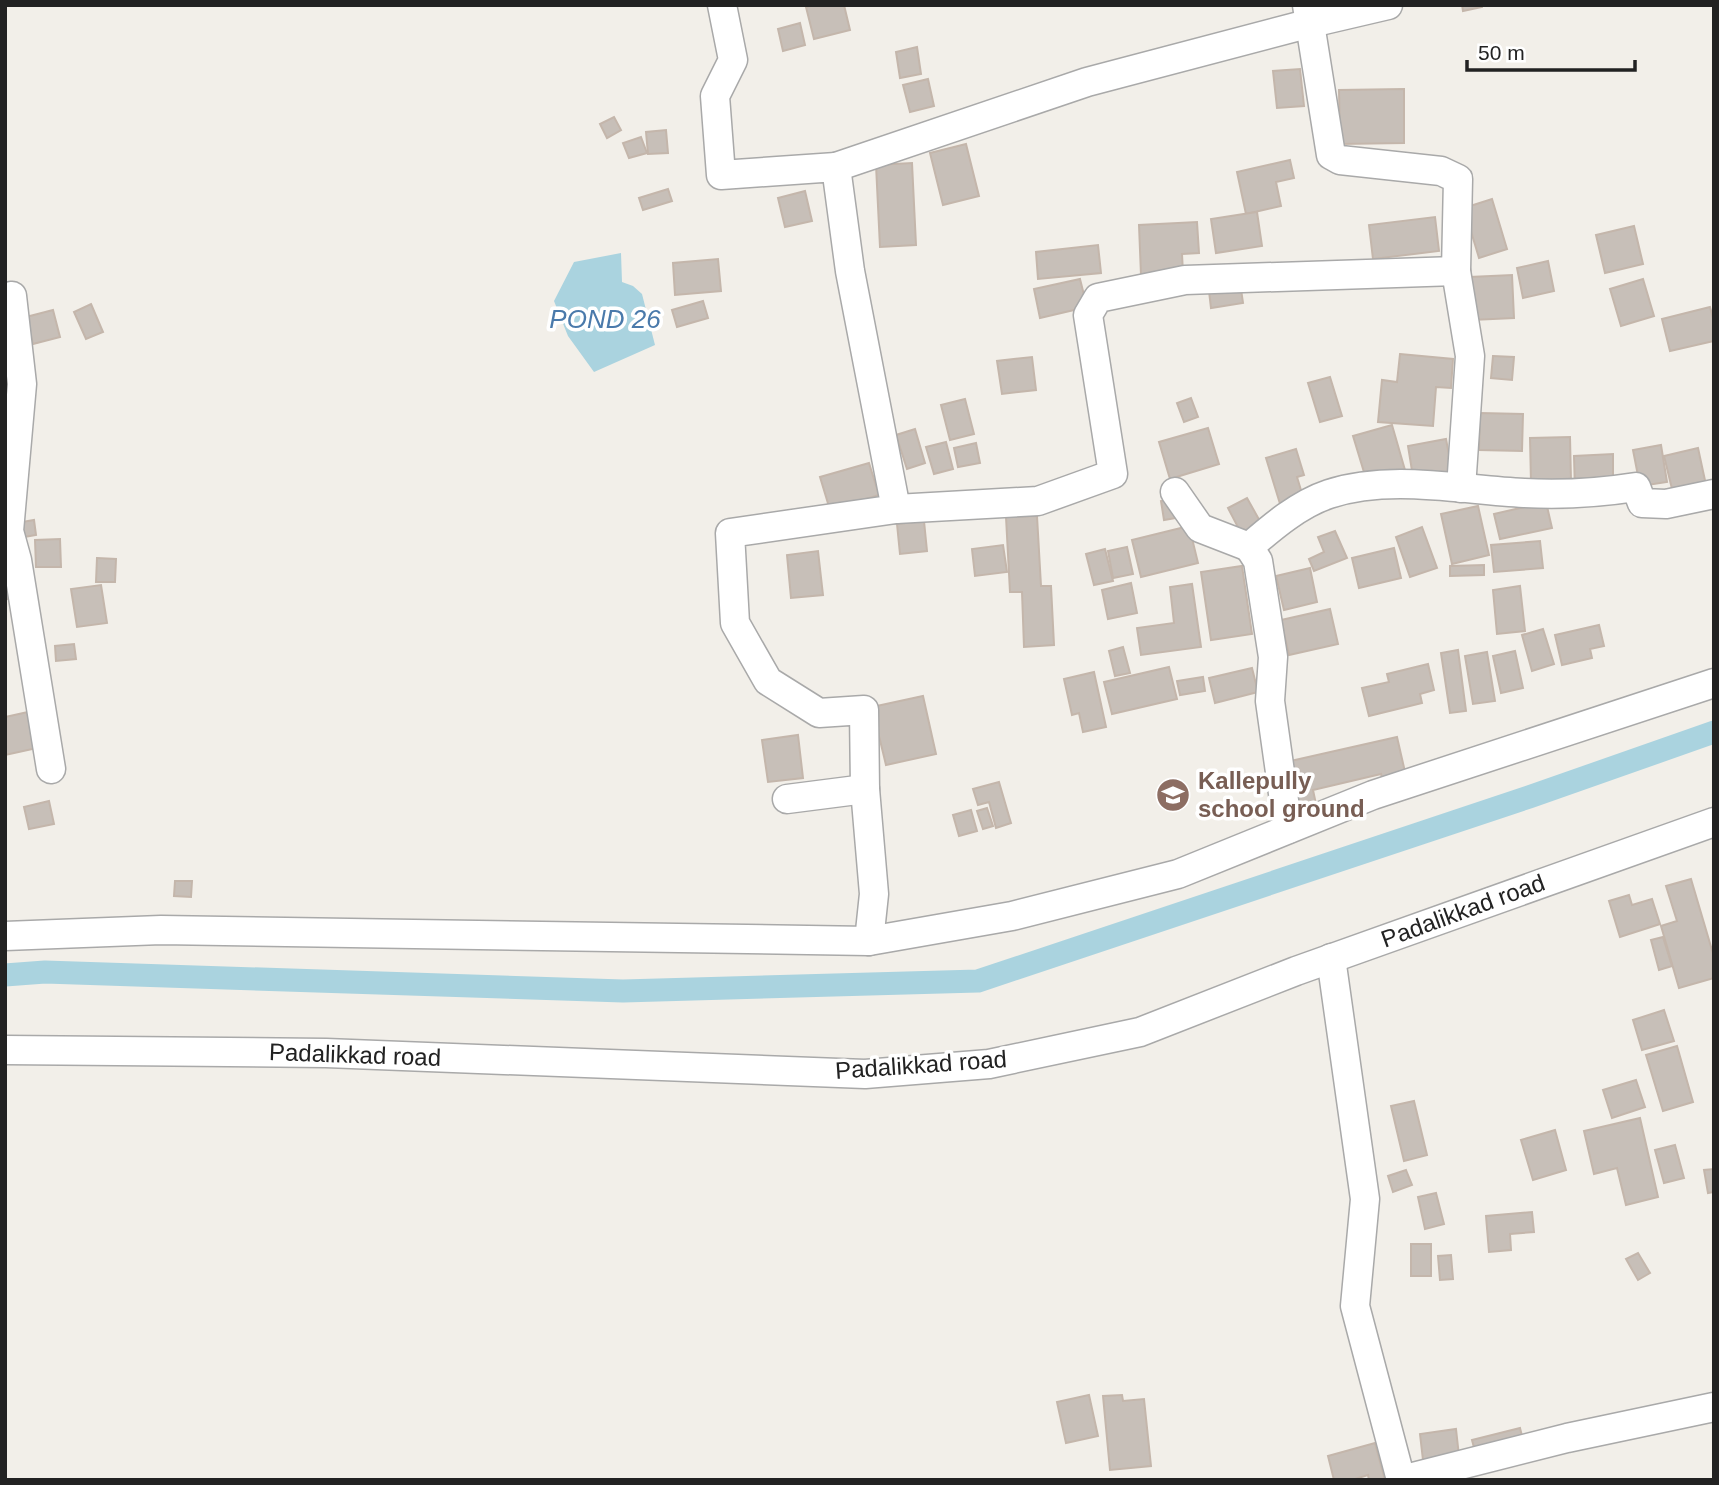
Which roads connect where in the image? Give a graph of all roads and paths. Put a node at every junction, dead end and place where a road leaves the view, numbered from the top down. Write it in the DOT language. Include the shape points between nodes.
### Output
graph roads {
  1 [pos="722,5"];
  2 [pos="1388,5"];
  3 [pos="1309,14"];
  4 [pos="836,167"];
  5 [pos="1456,271"];
  6 [pos="8,291"];
  7 [pos="1461,488"];
  8 [pos="1175,492"];
  9 [pos="1714,494"];
  10 [pos="896,509"];
  11 [pos="7,531"];
  12 [pos="1249,547"];
  13 [pos="1714,682"];
  14 [pos="51,769"];
  15 [pos="865,789"];
  16 [pos="787,799"];
  17 [pos="1714,822"];
  18 [pos="1288,829"];
  19 [pos="5,936"];
  20 [pos="869,941"];
  21 [pos="1331,958"];
  22 [pos="5,1050"];
  23 [pos="1714,1407"];
  24 [pos="1401,1480"];
  1 -- 4 [label="street" via="733,60 715,96 721,175"];
  2 -- 3 [label="street"];
  3 -- 4 [label="street" via="1087,82"];
  3 -- 5 [label="street" via="1331,155 1340,160 1441,171 1458,179"];
  4 -- 10 [label="street" via="850,271"];
  5 -- 7 [label="street" via="1470,356"];
  5 -- 10 [label="street" via="1185,281 1098,298 1088,314 1113,474 1038,501"];
  6 -- 11 [label="street" via="22,384"];
  7 -- 9 [label="street" via="1592,494 1636,487 1642,503 1666,504"];
  7 -- 12 [label="street" via="1361,486 1326,495 1291,514"];
  8 -- 12 [label="street" via="1200,528"];
  10 -- 15 [label="street" via="730,533 735,623 768,681 819,713 864,710"];
  11 -- 14 [label="street" via="17,560"];
  12 -- 18 [label="street" via="1258,561 1272,657 1270,702"];
  13 -- 18 [label="street" via="1373,795"];
  15 -- 16 [label="street"];
  15 -- 20 [label="street" via="874,894"];
  17 -- 21 [label="street, Padalikkad road"];
  18 -- 20 [label="street" via="1178,874 1012,916"];
  19 -- 20 [label="street" via="160,930"];
  21 -- 22 [label="street, Padalikkad road" via="1140,1032 989,1064 865,1074 326,1054"];
  21 -- 24 [label="street" via="1365,1199 1355,1306"];
  23 -- 24 [label="street"];
}
